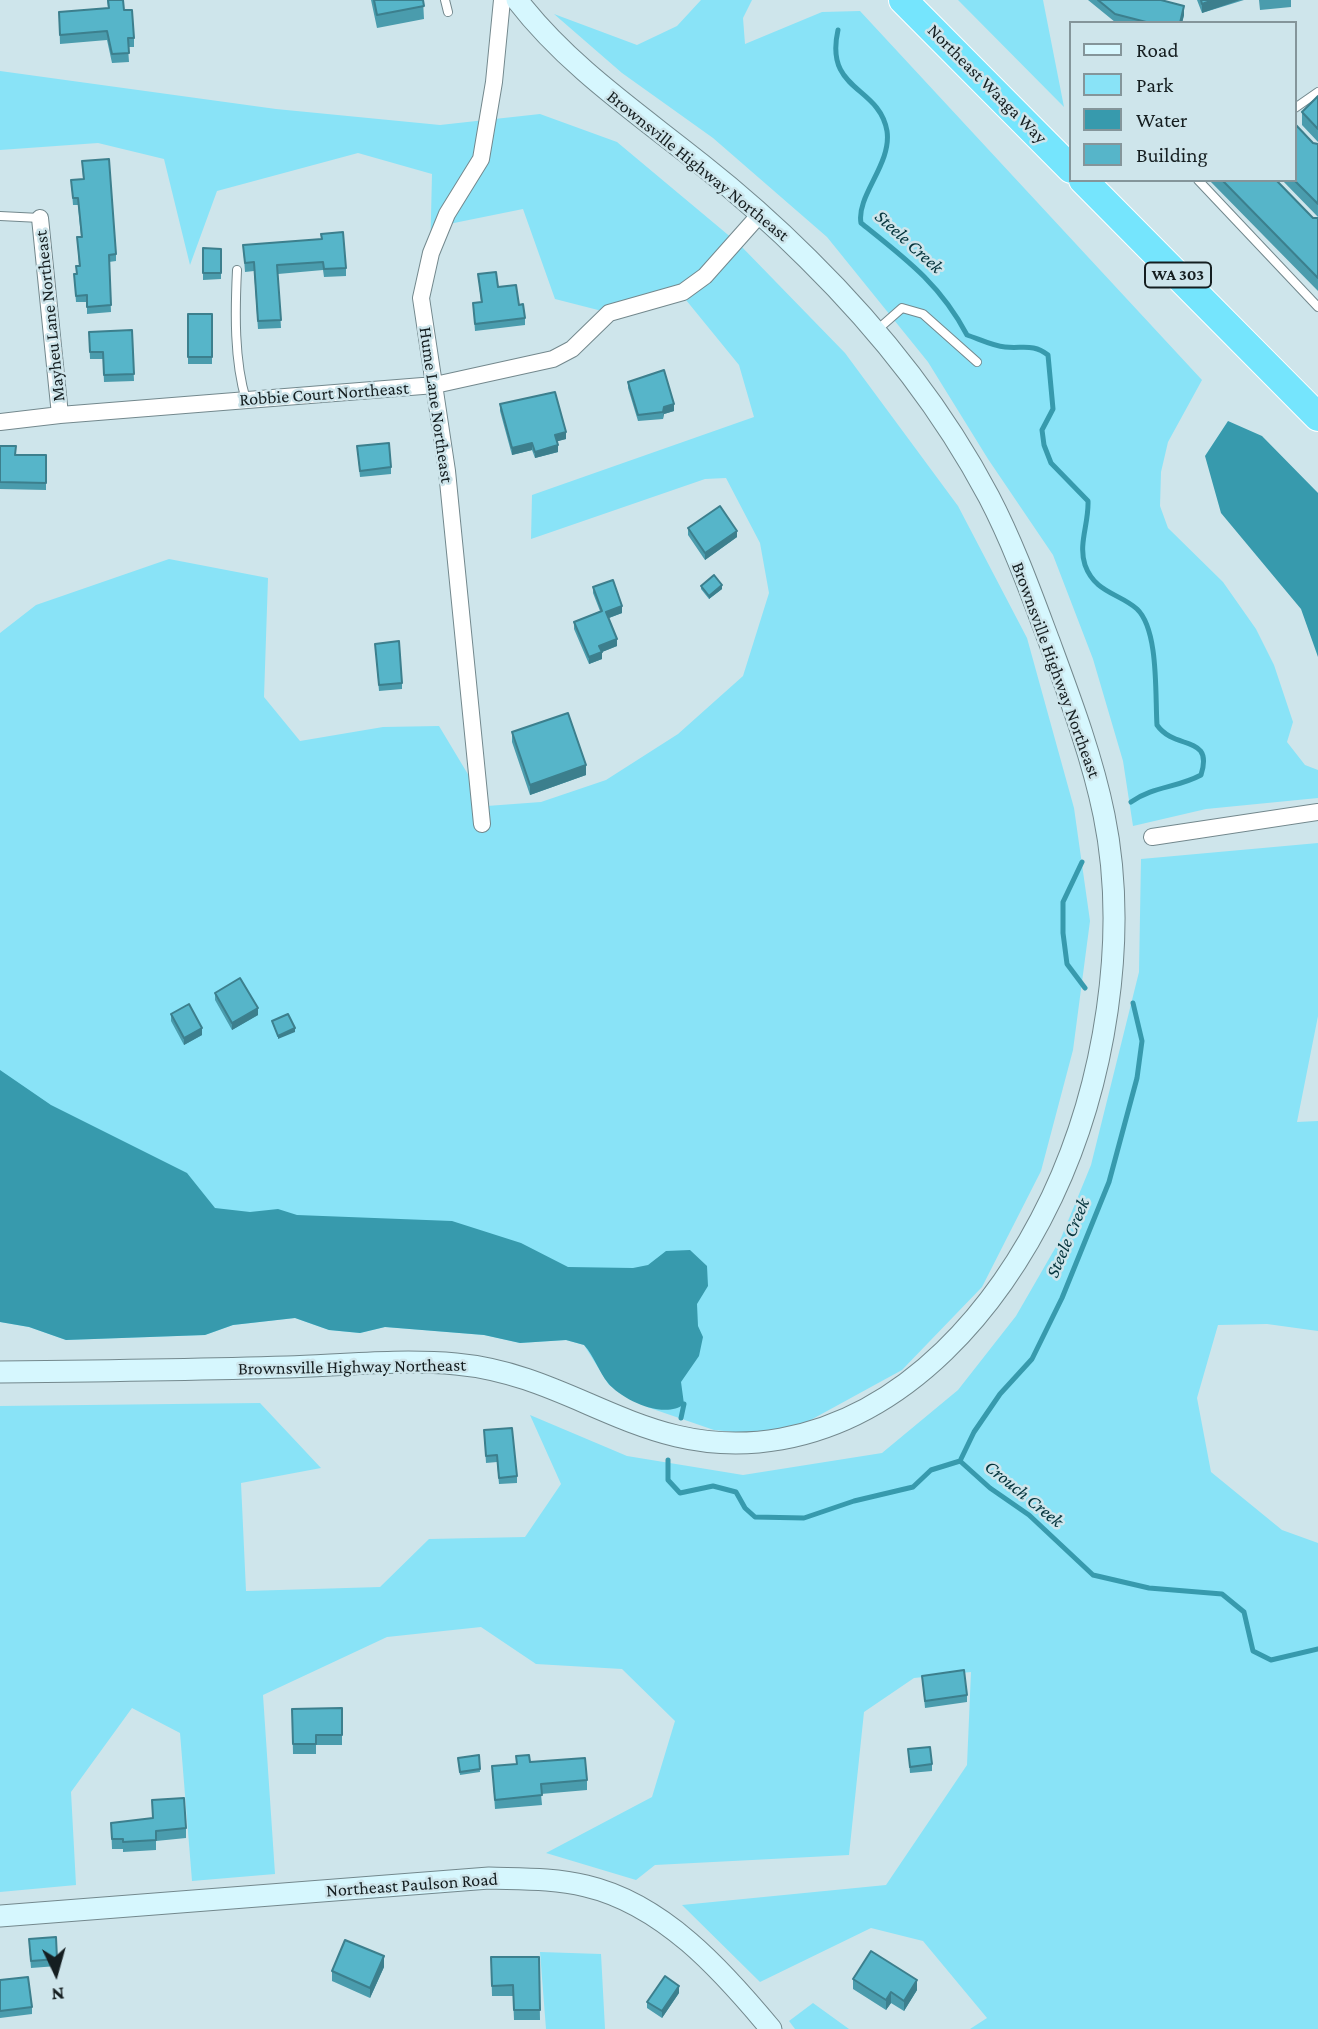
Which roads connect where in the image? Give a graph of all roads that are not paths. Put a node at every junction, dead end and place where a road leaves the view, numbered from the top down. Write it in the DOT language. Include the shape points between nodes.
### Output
graph roads {
  1 [pos="444,0"];
  2 [pos="502,0"];
  3 [pos="517,0"];
  4 [pos="903,0"];
  5 [pos="448,12"];
  6 [pos="1318,92"];
  7 [pos="1297,107"];
  8 [pos="1070,168"];
  9 [pos="1085,182"];
  10 [pos="1200,182"];
  11 [pos="761,213"];
  12 [pos="0,216"];
  13 [pos="40,218"];
  14 [pos="237,270"];
  15 [pos="1318,307"];
  16 [pos="875,331"];
  17 [pos="977,362"];
  18 [pos="435,385"];
  19 [pos="246,400"];
  20 [pos="61,415"];
  21 [pos="1318,416"];
  22 [pos="0,422"];
  23 [pos="1318,812"];
  24 [pos="482,824"];
  25 [pos="1152,837"];
  26 [pos="0,1372"];
  27 [pos="0,1916"];
  28 [pos="771,2029"];
  1 -- 5 [label="lane"];
  2 -- 18 [label="street, Hume Lane Northeast" via="481,159 447,214 431,253 421,298"];
  3 -- 11 [label="main road, Brownsville Highway Northeast" via="551,41 596,82"];
  4 -- 8 [label="highway, Northeast Waaga Way"];
  6 -- 7 [label="lane"];
  9 -- 21 [label="highway, WA 303"];
  10 -- 15 [label="lane"];
  11 -- 16 [label="main road, Brownsville Highway Northeast"];
  11 -- 18 [label="street, Robbie Court Northeast" via="705,276 683,292 609,313 572,349 553,359"];
  12 -- 13 [label="lane"];
  13 -- 20 [label="street, Mayheu Lane Northeast"];
  14 -- 19 [label="lane" via="235,306"];
  16 -- 17 [label="lane" via="902,308 923,314"];
  16 -- 26 [label="main road, Brownsville Highway Northeast" via="957,444 1005,531 1086,745 1112,861 1114,910 1107,1001 1087,1103 1067,1164 1036,1230 980,1314 927,1367 858,1414 793,1437 738,1444 669,1436 533,1380 450,1363"];
  18 -- 19 [label="street, Robbie Court Northeast"];
  18 -- 24 [label="street, Hume Lane Northeast"];
  19 -- 20 [label="street, Robbie Court Northeast"];
  20 -- 22 [label="street, Robbie Court Northeast"];
  23 -- 25 [label="street"];
  27 -- 28 [label="main road, Northeast Paulson Road" via="489,1878 568,1882 608,1893 664,1923 721,1972"];
}
